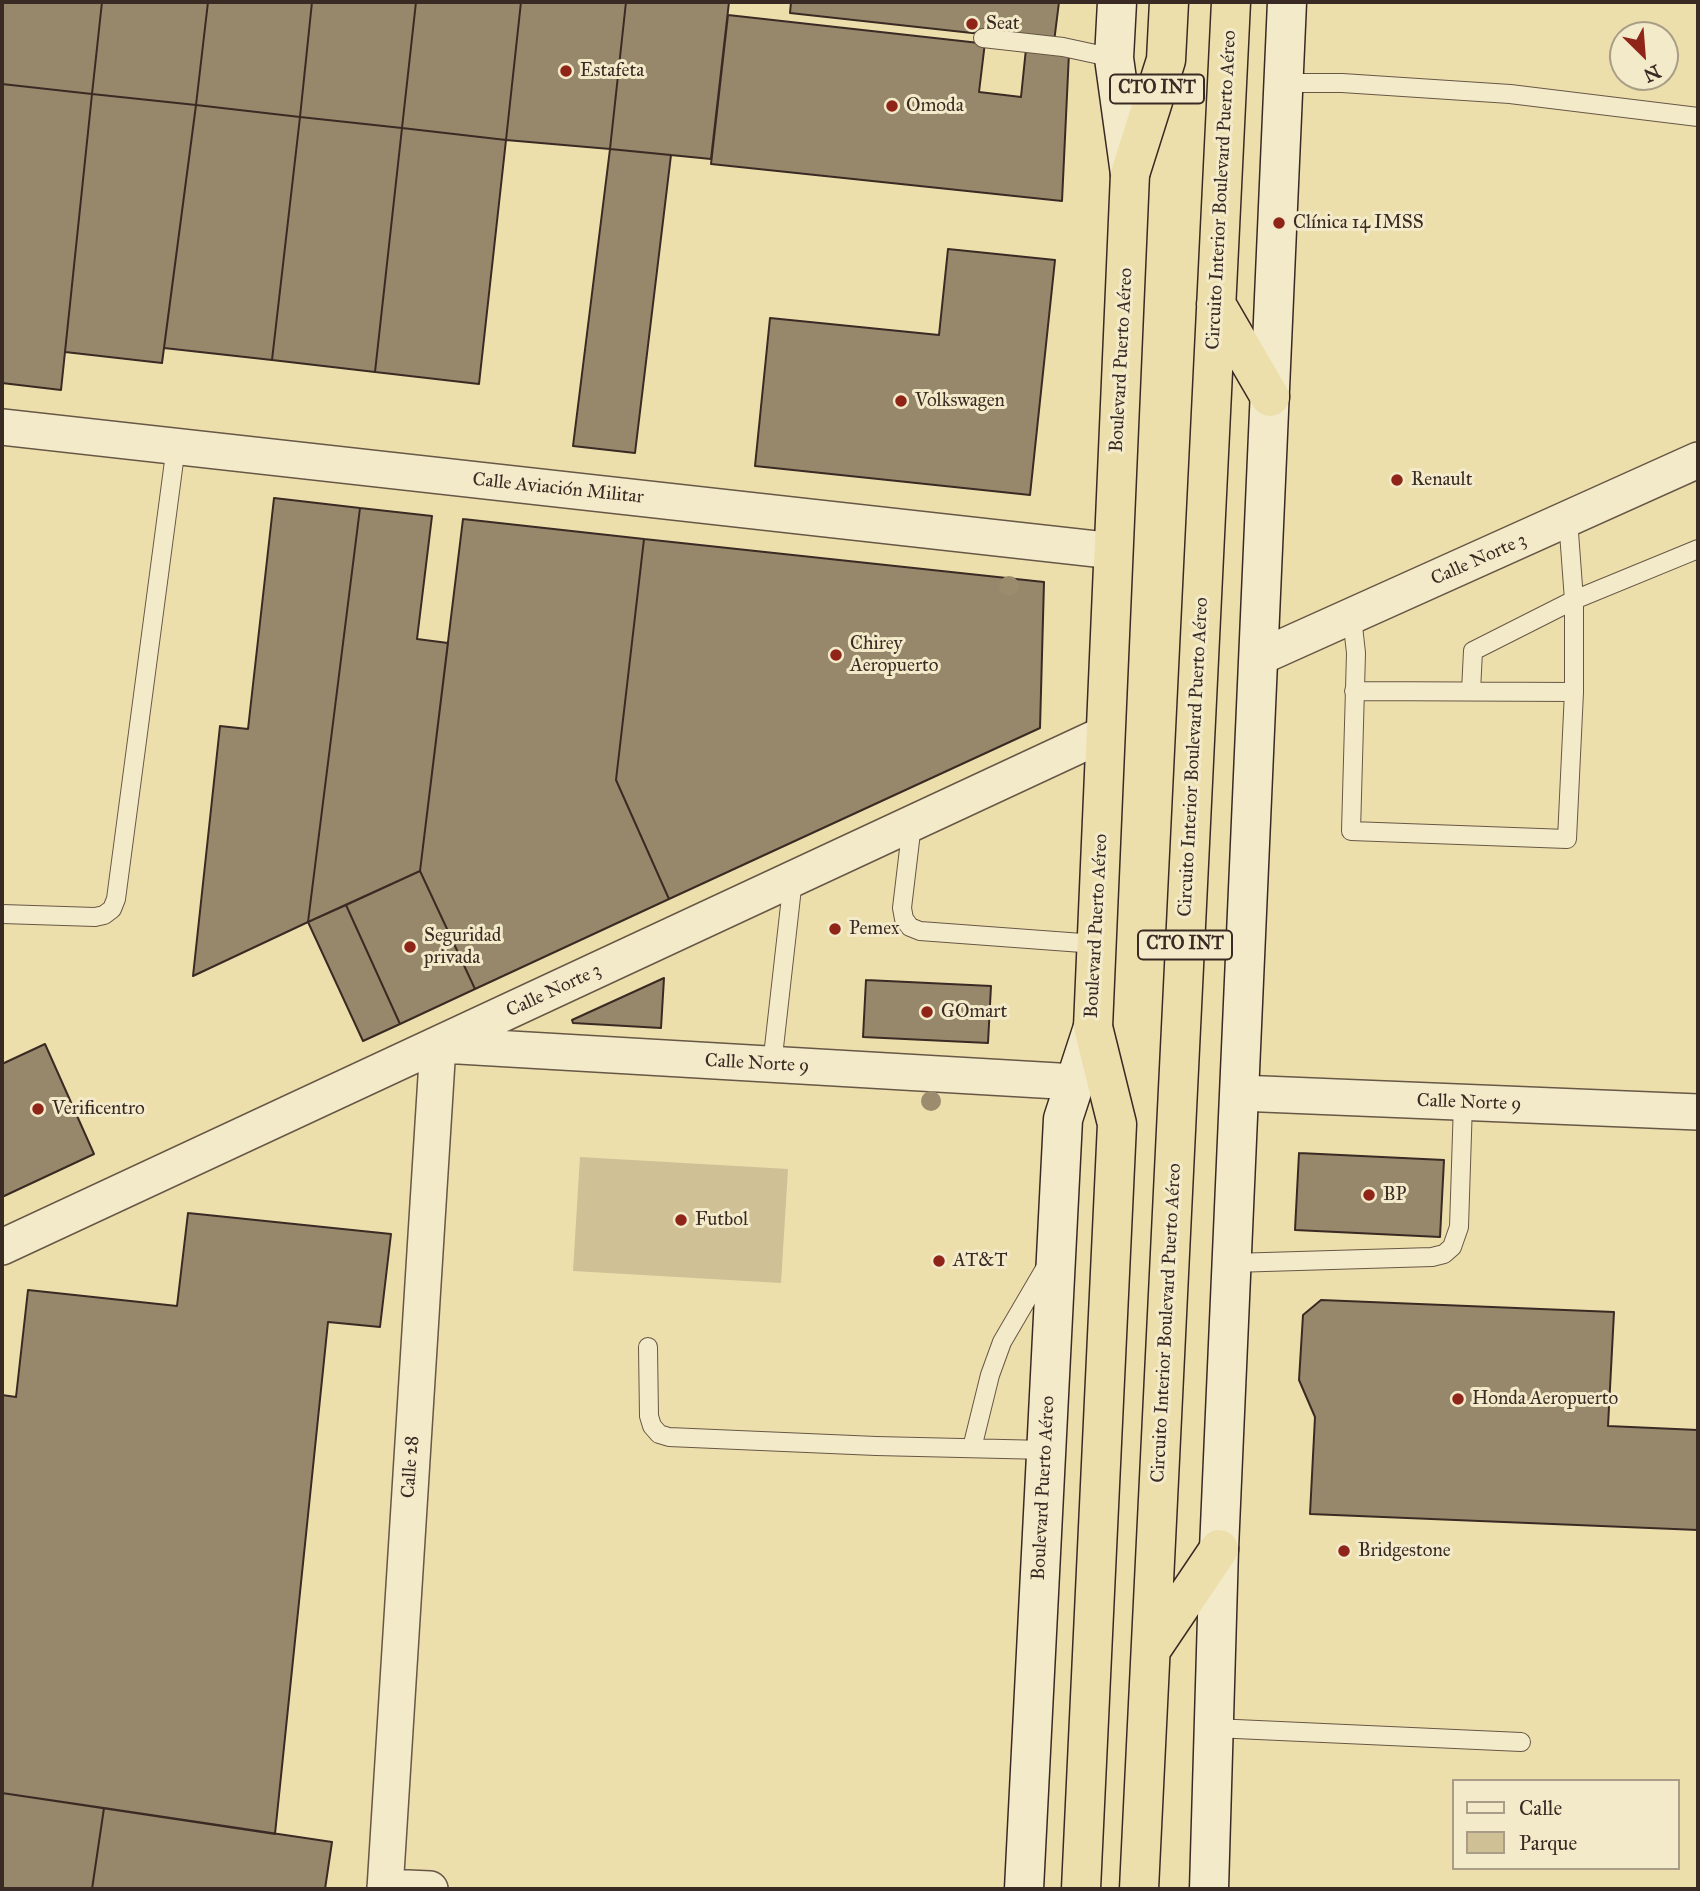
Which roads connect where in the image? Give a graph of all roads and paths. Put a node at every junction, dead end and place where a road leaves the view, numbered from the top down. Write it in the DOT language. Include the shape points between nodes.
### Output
graph roads {
  1 [pos="1117,2"];
  2 [pos="1169,2"];
  3 [pos="1231,2"];
  4 [pos="1287,2"];
  5 [pos="983,38"];
  6 [pos="1114,58"];
  7 [pos="1284,83"];
  8 [pos="1698,117"];
  9 [pos="1130,174"];
  10 [pos="1216,304"];
  11 [pos="1270,397"];
  12 [pos="2,426"];
  13 [pos="176,446"];
  14 [pos="1698,460"];
  15 [pos="1568,519"];
  16 [pos="1698,549"];
  17 [pos="1114,551"];
  18 [pos="1574,600"];
  19 [pos="1352,617"];
  20 [pos="1258,658"];
  21 [pos="1354,691"];
  22 [pos="1471,691"];
  23 [pos="1574,692"];
  24 [pos="1106,733"];
  25 [pos="912,824"];
  26 [pos="793,879"];
  27 [pos="2,914"];
  28 [pos="1097,944"];
  29 [pos="1093,1027"];
  30 [pos="438,1045"];
  31 [pos="772,1065"];
  32 [pos="1075,1082"];
  33 [pos="1239,1093"];
  34 [pos="1463,1103"];
  35 [pos="1698,1112"];
  36 [pos="2,1247"];
  37 [pos="1056,1250"];
  38 [pos="1231,1263"];
  39 [pos="648,1347"];
  40 [pos="972,1448"];
  41 [pos="1046,1450"];
  42 [pos="1219,1549"];
  43 [pos="1151,1650"];
  44 [pos="1214,1728"];
  45 [pos="1521,1742"];
  46 [pos="385,1888"];
  47 [pos="430,1889"];
  48 [pos="1024,1889"];
  49 [pos="1081,1889"];
  50 [pos="1139,1889"];
  51 [pos="1209,1889"];
  1 -- 6 [label="main road, Boulevard Puerto Aéreo / CTO INT"];
  2 -- 9 [label="highway, CTO INT" via="1166,60"];
  3 -- 10 [label="highway, Circuito Interior Boulevard Puerto Aéreo / CTO INT"];
  4 -- 7 [label="main road, CTO INT"];
  5 -- 6 [label="lane"];
  6 -- 9 [label="main road, Boulevard Puerto Aéreo / CTO INT"];
  7 -- 8 [label="lane" via="1510,94"];
  7 -- 11 [label="main road, CTO INT"];
  9 -- 17 [label="highway, Boulevard Puerto Aéreo / CTO INT"];
  10 -- 11 [label="highway"];
  10 -- 43 [label="highway, Circuito Interior Boulevard Puerto Aéreo / CTO INT"];
  11 -- 20 [label="main road, CTO INT"];
  12 -- 13 [label="street, Calle Aviación Militar"];
  13 -- 17 [label="street, Calle Aviación Militar"];
  13 -- 27 [label="lane" via="116,899 112,909 94,917"];
  14 -- 15 [label="street, Calle Norte 3"];
  15 -- 18 [label="lane"];
  15 -- 19 [label="street, Calle Norte 3"];
  16 -- 18 [label="lane"];
  17 -- 24 [label="highway, Boulevard Puerto Aéreo / CTO INT"];
  18 -- 22 [label="lane" via="1473,651"];
  18 -- 23 [label="lane"];
  19 -- 20 [label="street, Calle Norte 3"];
  19 -- 21 [label="lane"];
  20 -- 33 [label="main road, CTO INT"];
  21 -- 22 [label="lane"];
  21 -- 23 [label="lane" via="1351,831 1567,839"];
  22 -- 23 [label="lane"];
  24 -- 25 [label="street, Calle Norte 3"];
  24 -- 28 [label="highway, Boulevard Puerto Aéreo / CTO INT"];
  25 -- 26 [label="street, Calle Norte 3"];
  25 -- 28 [label="lane" via="902,908 910,927"];
  26 -- 30 [label="street, Calle Norte 3"];
  26 -- 31 [label="lane"];
  28 -- 29 [label="highway, Boulevard Puerto Aéreo / CTO INT"];
  29 -- 32 [label="main road, Boulevard Puerto Aéreo / CTO INT"];
  29 -- 49 [label="highway, CTO INT" via="1117,1124"];
  30 -- 31 [label="street, Calle Norte 9"];
  30 -- 36 [label="street, Calle Norte 3"];
  30 -- 46 [label="street, Calle 28"];
  31 -- 32 [label="street, Calle Norte 9"];
  32 -- 37 [label="main road, Boulevard Puerto Aéreo / CTO INT" via="1063,1119"];
  33 -- 34 [label="street, Calle Norte 9"];
  33 -- 38 [label="main road, CTO INT"];
  34 -- 35 [label="street, Calle Norte 9"];
  34 -- 38 [label="lane" via="1459,1227 1452,1247 1444,1254"];
  37 -- 40 [label="lane" via="1002,1342"];
  37 -- 41 [label="main road, Boulevard Puerto Aéreo / CTO INT"];
  38 -- 42 [label="main road, CTO INT"];
  39 -- 40 [label="lane" via="649,1416 659,1434"];
  40 -- 41 [label="lane"];
  41 -- 48 [label="main road, Boulevard Puerto Aéreo / CTO INT"];
  42 -- 43 [label="highway"];
  42 -- 44 [label="main road, CTO INT"];
  43 -- 50 [label="highway, Circuito Interior Boulevard Puerto Aéreo / CTO INT"];
  44 -- 45 [label="lane"];
  44 -- 51 [label="main road, CTO INT"];
  46 -- 47 [label="street"];
}
